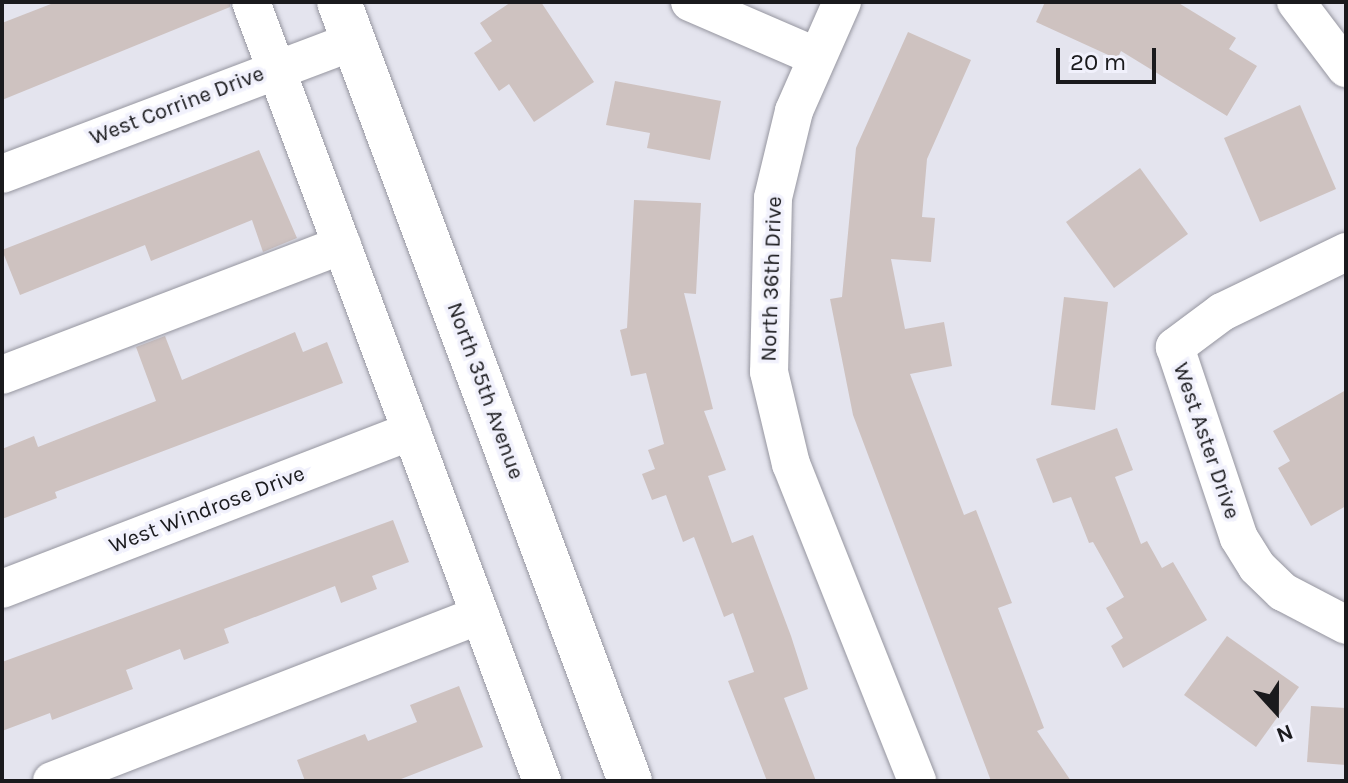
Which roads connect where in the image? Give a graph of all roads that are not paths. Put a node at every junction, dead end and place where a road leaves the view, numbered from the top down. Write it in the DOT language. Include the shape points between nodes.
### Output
graph roads {
  1 [pos="251,2"];
  2 [pos="690,2"];
  3 [pos="842,2"];
  4 [pos="1296,2"];
  5 [pos="347,22"];
  6 [pos="817,57"];
  7 [pos="275,68"];
  8 [pos="1346,68"];
  9 [pos="2,174"];
  10 [pos="342,245"];
  11 [pos="1346,252"];
  12 [pos="2,375"];
  13 [pos="412,431"];
  14 [pos="2,589"];
  15 [pos="480,615"];
  16 [pos="1346,625"];
  17 [pos="620,778"];
  18 [pos="52,781"];
  19 [pos="542,781"];
  20 [pos="917,781"];
  1 -- 7 [label="street"];
  2 -- 6 [label="street"];
  3 -- 6 [label="street, North 36th Drive"];
  4 -- 8 [label="street"];
  5 -- 7 [label="street, West Corrine Drive"];
  5 -- 17 [label="main road, North 35th Avenue"];
  6 -- 20 [label="street, North 36th Drive" via="794,111 773,198 769,372 791,464"];
  7 -- 9 [label="street, West Corrine Drive"];
  7 -- 10 [label="street"];
  10 -- 12 [label="street"];
  10 -- 13 [label="street"];
  11 -- 16 [label="street, West Aster Drive" via="1222,312 1175,347 1220,492 1245,547 1283,592"];
  13 -- 14 [label="street, West Windrose Drive"];
  13 -- 15 [label="street"];
  15 -- 18 [label="street"];
  15 -- 19 [label="street"];
}
